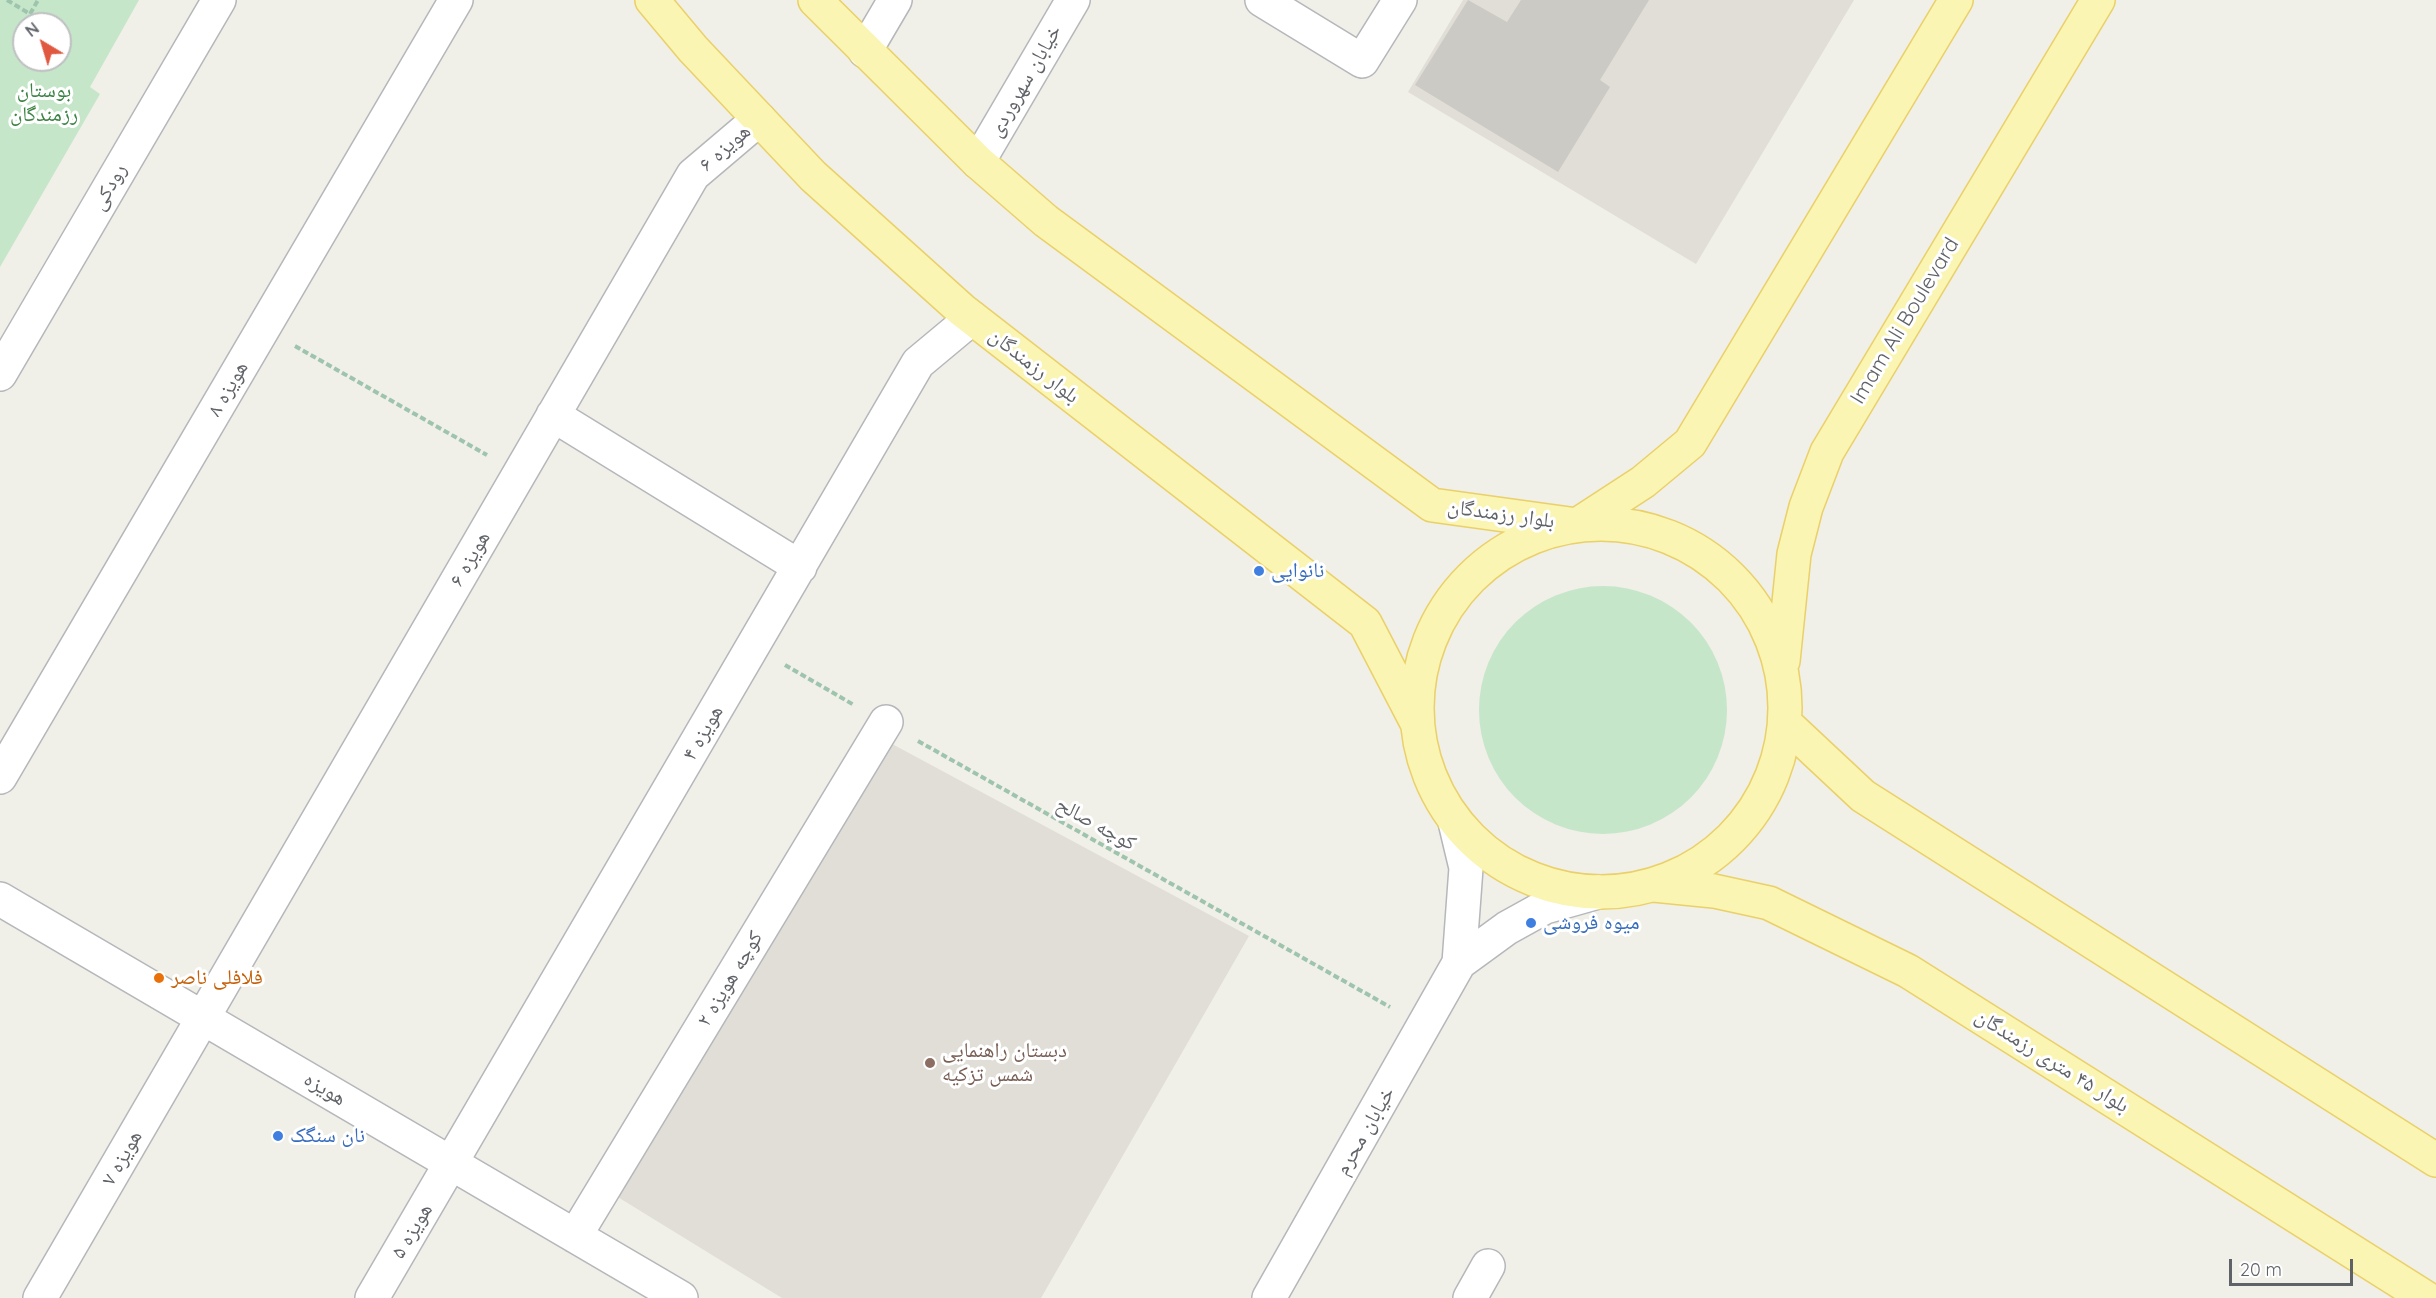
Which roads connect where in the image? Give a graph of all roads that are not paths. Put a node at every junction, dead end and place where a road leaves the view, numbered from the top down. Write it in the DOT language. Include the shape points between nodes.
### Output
graph roads {
  1 [pos="219,0"];
  2 [pos="456,0"];
  3 [pos="652,0"];
  4 [pos="815,0"];
  5 [pos="895,0"];
  6 [pos="1072,0"];
  7 [pos="1262,0"];
  8 [pos="1400,0"];
  9 [pos="1956,0"];
  10 [pos="2098,0"];
  11 [pos="865,51"];
  12 [pos="759,119"];
  13 [pos="978,162"];
  14 [pos="972,318"];
  15 [pos="0,374"];
  16 [pos="553,416"];
  17 [pos="1577,525"];
  18 [pos="800,567"];
  19 [pos="1782,668"];
  20 [pos="1417,721"];
  21 [pos="886,722"];
  22 [pos="1785,723"];
  23 [pos="0,777"];
  24 [pos="1455,822"];
  25 [pos="1652,885"];
  26 [pos="1598,892"];
  27 [pos="0,899"];
  28 [pos="1459,963"];
  29 [pos="203,1018"];
  30 [pos="2436,1160"];
  31 [pos="452,1164"];
  32 [pos="575,1236"];
  33 [pos="1488,1266"];
  34 [pos="2416,1295"];
  35 [pos="678,1297"];
  36 [pos="40,1298"];
  37 [pos="372,1298"];
  38 [pos="1269,1298"];
  39 [pos="1470,1298"];
  1 -- 15 [label="street, رودکی"];
  2 -- 23 [label="street, هویزه ۸"];
  3 -- 12 [label="main road, بلوار رزمندگان"];
  4 -- 11 [label="main road, بلوار رزمندگان"];
  5 -- 11 [label="street"];
  6 -- 13 [label="street, خیابان سهروردی"];
  7 -- 8 [label="street" via="1362,61"];
  9 -- 17 [label="main road" via="1689,443 1643,482"];
  10 -- 19 [label="main road, Imam Ali Boulevard" via="1827,452 1806,507 1794,554"];
  11 -- 13 [label="main road, بلوار رزمندگان"];
  12 -- 14 [label="main road, بلوار رزمندگان" via="813,176"];
  12 -- 16 [label="street, هویزه ۶" via="693,175"];
  13 -- 17 [label="main road, بلوار رزمندگان" via="1046,221 1432,505"];
  14 -- 18 [label="street, هویزه ۴" via="918,363"];
  14 -- 20 [label="main road, بلوار رزمندگان" via="1365,623"];
  16 -- 18 [label="street"];
  16 -- 29 [label="street, هویزه ۶"];
  17 -- 19 [label="main road" via="1632,525 1684,543 1729,574 1763,617"];
  17 -- 20 [label="main road" via="1524,540 1477,571 1442,614 1421,666"];
  18 -- 31 [label="street, هویزه ۴"];
  19 -- 22 [label="main road"];
  20 -- 24 [label="main road" via="1429,775"];
  21 -- 32 [label="street, کوچه هویزه ۲"];
  22 -- 25 [label="main road" via="1772,777 1743,825 1702,862"];
  22 -- 30 [label="main road" via="1863,796"];
  24 -- 26 [label="main road" via="1495,860 1544,884"];
  24 -- 28 [label="street" via="1466,868"];
  25 -- 26 [label="main road"];
  25 -- 34 [label="main road, بلوار ۴۵ متری رزمندگان" via="1714,891 1769,903 1908,971"];
  26 -- 28 [label="street" via="1545,907 1507,928"];
  27 -- 29 [label="street, هویزه"];
  28 -- 38 [label="street, خیابان محرم"];
  29 -- 31 [label="street, هویزه"];
  29 -- 36 [label="street, هویزه ۷"];
  31 -- 32 [label="street, هویزه"];
  31 -- 37 [label="street, هویزه ۵"];
  32 -- 35 [label="street, هویزه"];
  33 -- 39 [label="street"];
}
